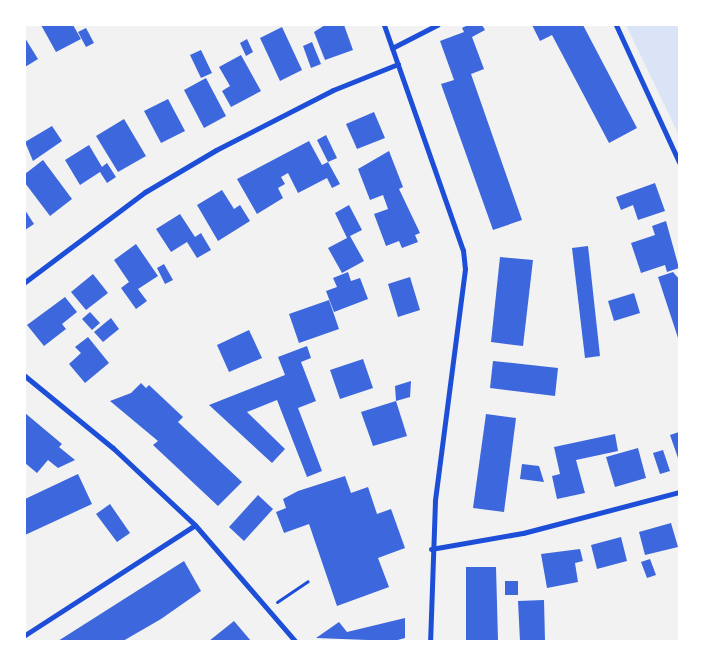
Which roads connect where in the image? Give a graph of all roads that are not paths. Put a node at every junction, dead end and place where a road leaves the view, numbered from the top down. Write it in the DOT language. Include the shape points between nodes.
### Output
graph roads {
  1 [pos="384,25"];
  2 [pos="437,25"];
  3 [pos="616,25"];
  4 [pos="392,48"];
  5 [pos="398,64"];
  6 [pos="679,162"];
  7 [pos="25,282"];
  8 [pos="25,376"];
  9 [pos="679,492"];
  10 [pos="195,525"];
  11 [pos="431,549"];
  12 [pos="25,635"];
  13 [pos="295,641"];
  14 [pos="430,641"];
  1 -- 4 [label="street"];
  2 -- 4 [label="street"];
  3 -- 6 [label="street"];
  4 -- 5 [label="street"];
  5 -- 7 [label="street" via="333,90 216,150 144,192"];
  5 -- 11 [label="street" via="463,250 465,269"];
  8 -- 10 [label="street" via="113,448"];
  9 -- 11 [label="street" via="523,533"];
  10 -- 12 [label="street"];
  10 -- 13 [label="street"];
  11 -- 14 [label="street"];
}
